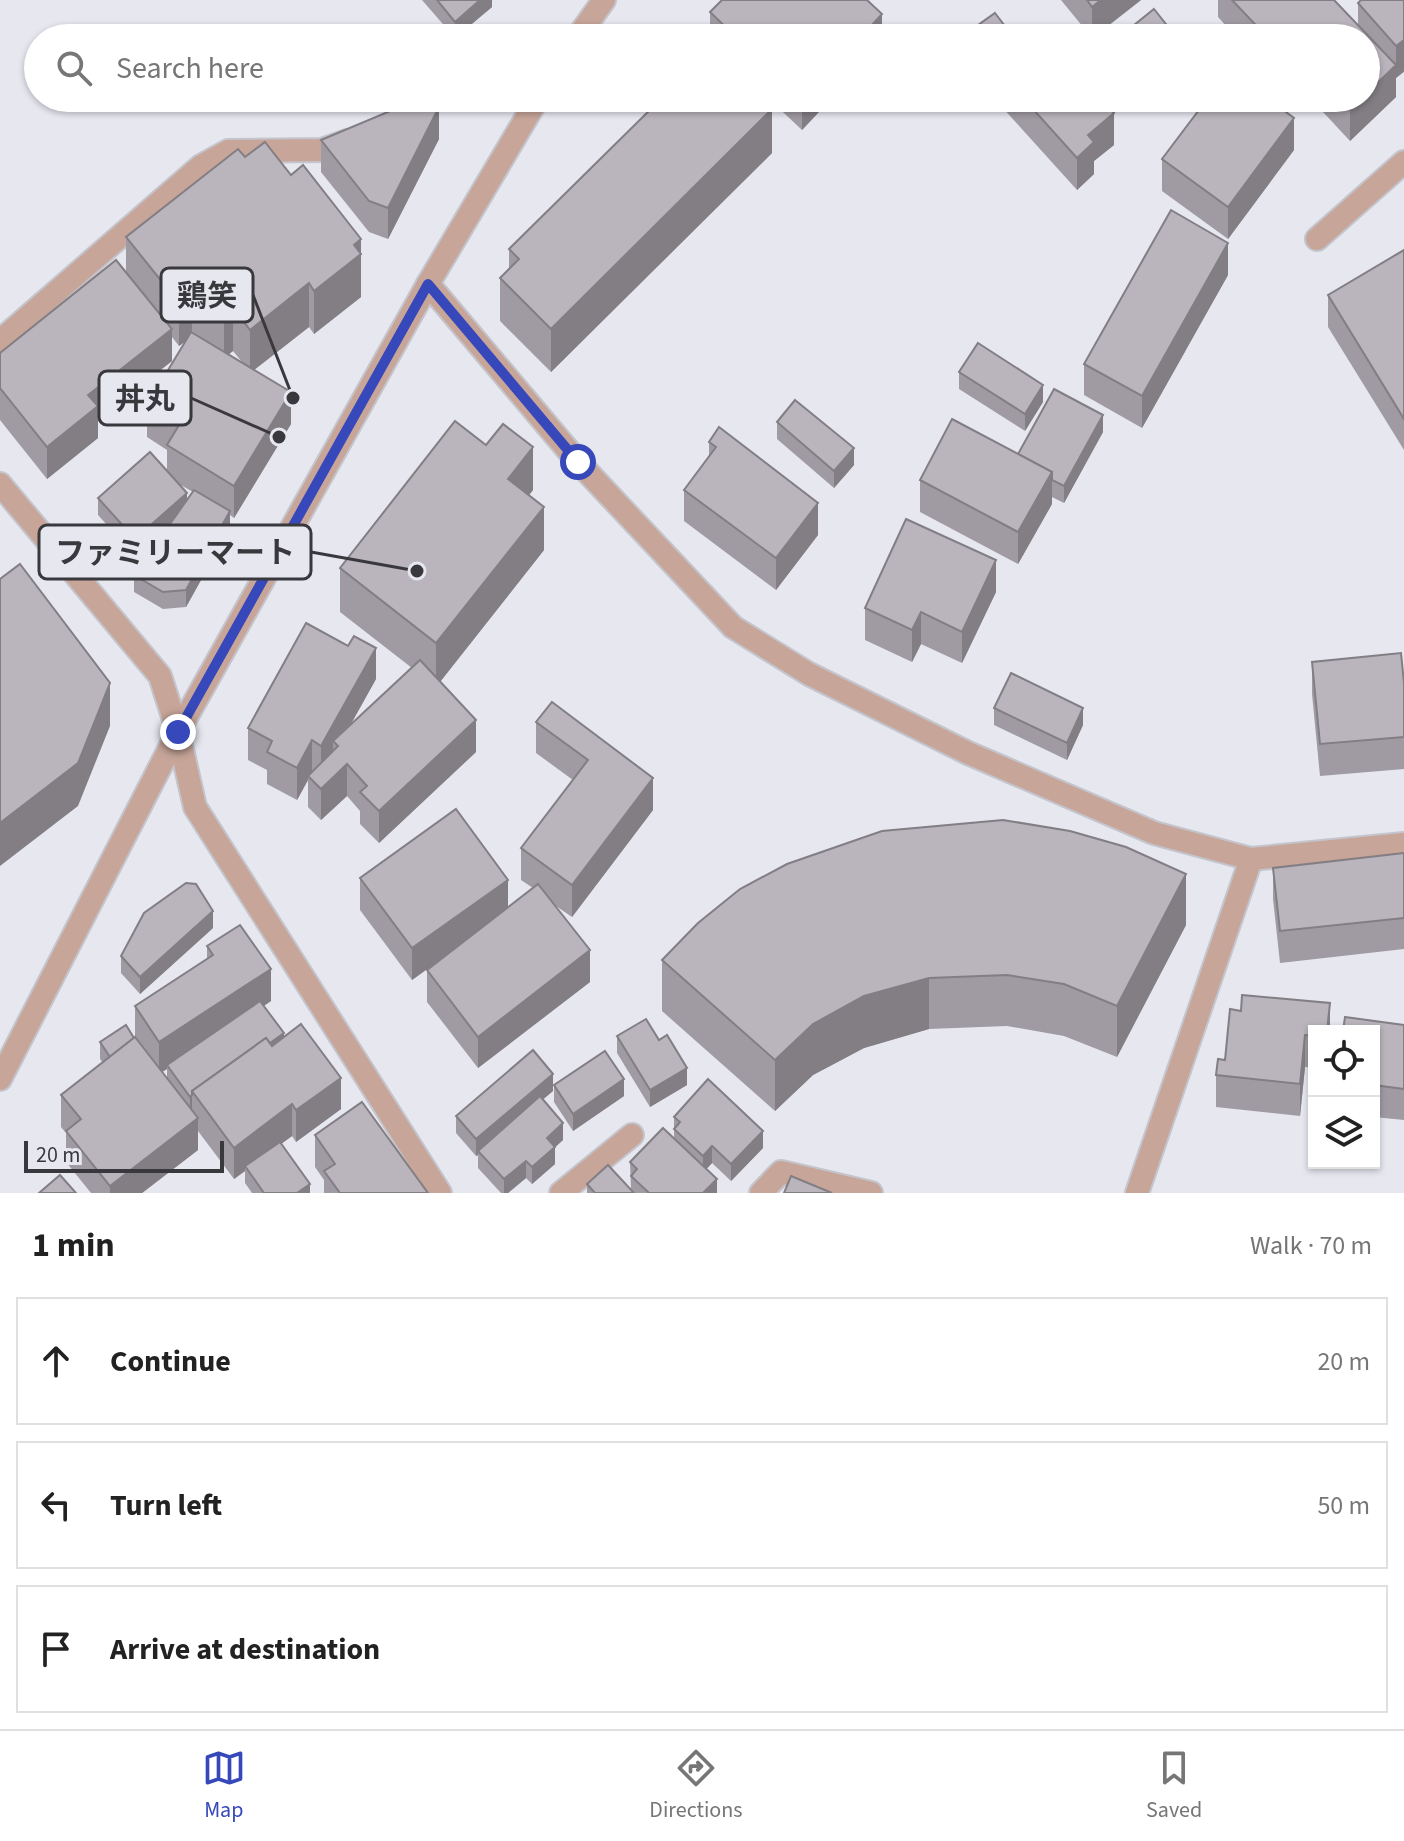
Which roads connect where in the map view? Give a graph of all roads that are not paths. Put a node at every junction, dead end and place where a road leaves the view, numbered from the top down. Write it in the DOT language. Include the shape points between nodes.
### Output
graph roads {
  1 [pos="604,0"];
  2 [pos="587,24"];
  3 [pos="530,112"];
  4 [pos="374,132"];
  5 [pos="1404,162"];
  6 [pos="1317,239"];
  7 [pos="428,284"];
  8 [pos="0,341"];
  9 [pos="0,484"];
  10 [pos="178,732"];
  11 [pos="1404,844"];
  12 [pos="1251,859"];
  13 [pos="0,1079"];
  14 [pos="632,1135"];
  15 [pos="440,1193"];
  16 [pos="561,1193"];
  17 [pos="761,1193"];
  18 [pos="871,1193"];
  19 [pos="1137,1193"];
  1 -- 2 [label="street"];
  3 -- 7 [label="street"];
  4 -- 8 [label="street" via="322,150 228,151 201,166"];
  5 -- 6 [label="street"];
  7 -- 10 [label="street"];
  7 -- 12 [label="street" via="578,462 733,627 809,674 968,753 1154,833"];
  9 -- 10 [label="street" via="160,676"];
  10 -- 13 [label="street"];
  10 -- 15 [label="street" via="195,807"];
  11 -- 12 [label="street"];
  12 -- 19 [label="street"];
  14 -- 16 [label="street"];
  17 -- 18 [label="street" via="781,1172"];
}
